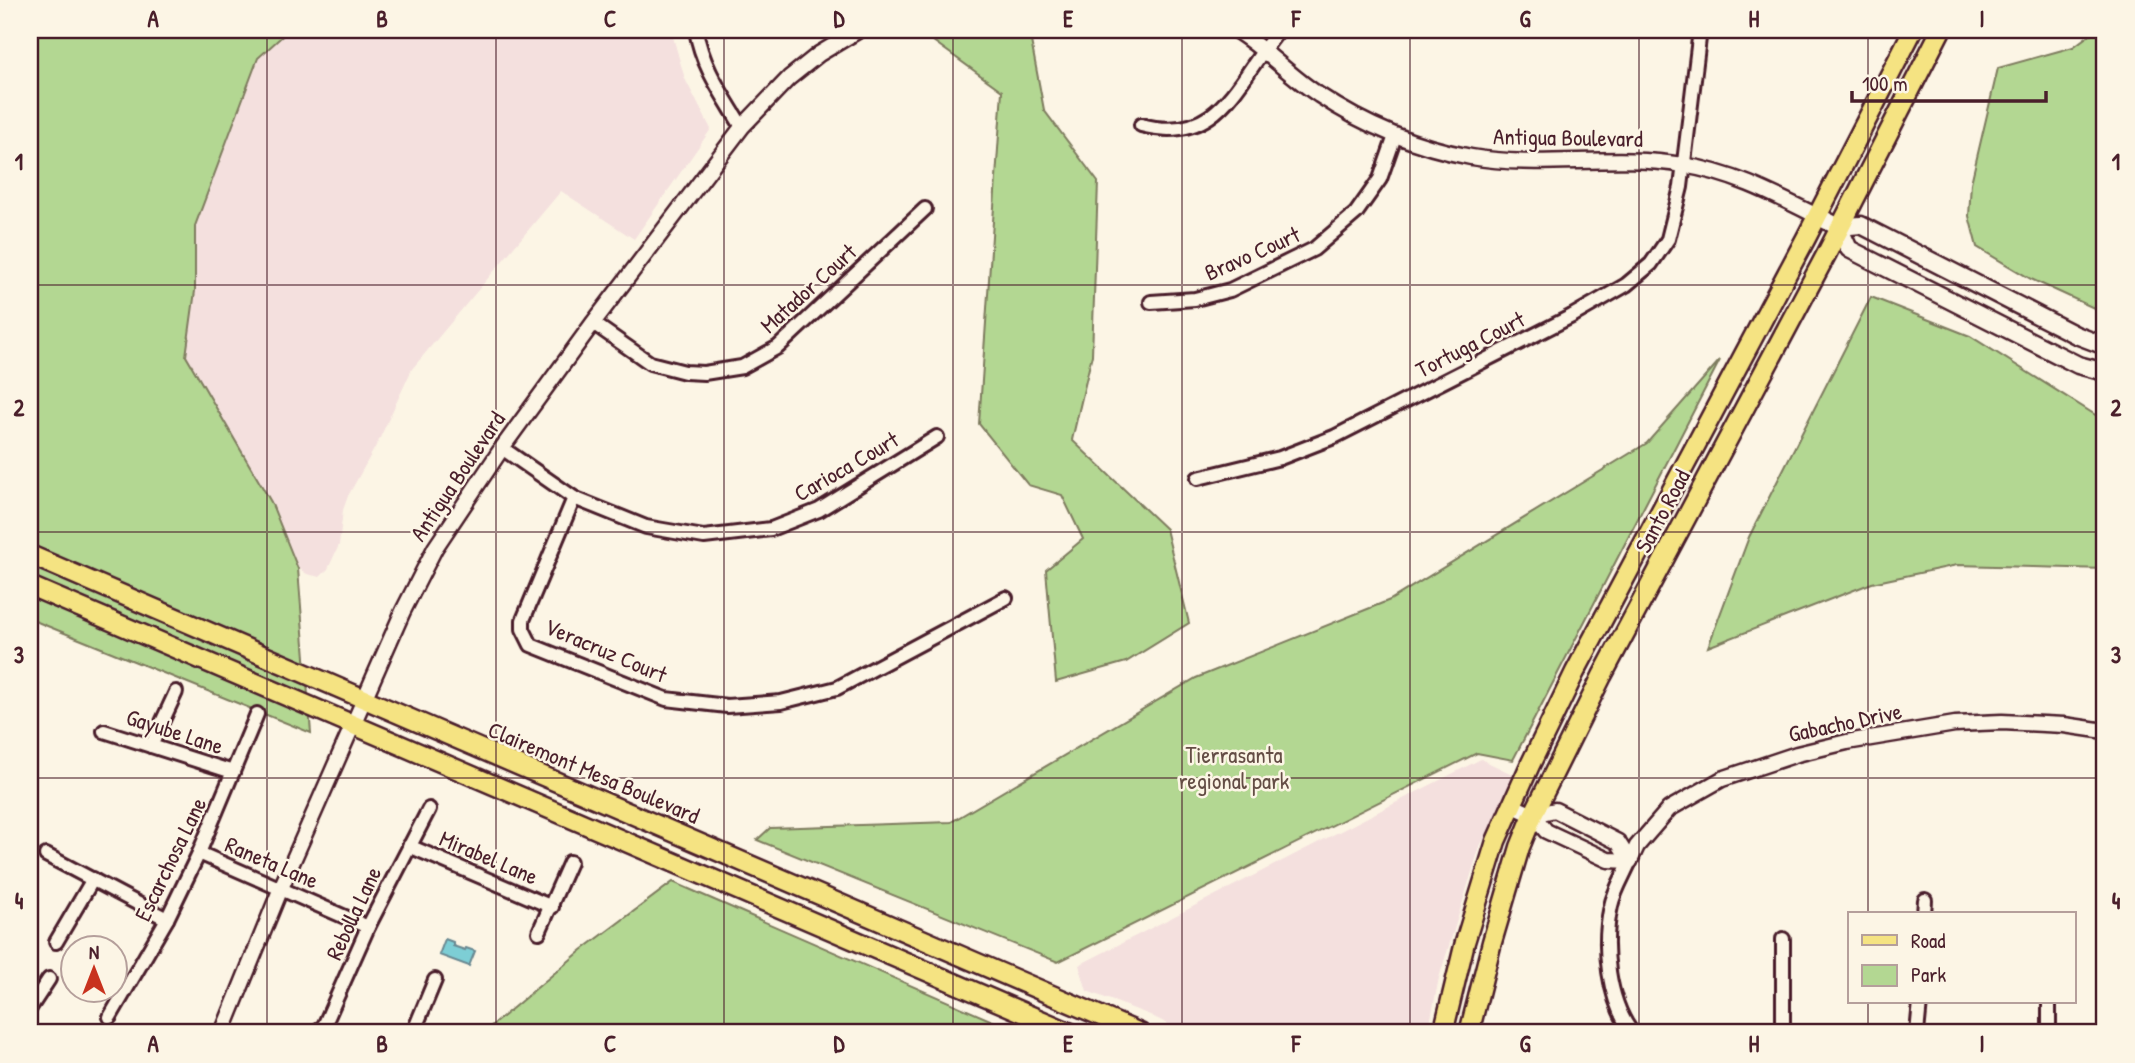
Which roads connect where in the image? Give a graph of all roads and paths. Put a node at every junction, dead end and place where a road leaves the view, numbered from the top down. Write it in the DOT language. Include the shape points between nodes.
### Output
graph roads {
  1 [pos="696,30"];
  2 [pos="859,30"];
  3 [pos="1235,30"];
  4 [pos="1279,30"];
  5 [pos="1700,30"];
  6 [pos="1913,30"];
  7 [pos="1941,30"];
  8 [pos="1263,51"];
  9 [pos="1141,125"];
  10 [pos="742,127"];
  11 [pos="1395,136"];
  12 [pos="1685,165"];
  13 [pos="925,209"];
  14 [pos="1817,216"];
  15 [pos="1839,227"];
  16 [pos="1151,302"];
  17 [pos="593,323"];
  18 [pos="2105,346"];
  19 [pos="2105,372"];
  20 [pos="937,437"];
  21 [pos="502,448"];
  22 [pos="1198,478"];
  23 [pos="574,498"];
  24 [pos="30,555"];
  25 [pos="30,586"];
  26 [pos="1006,598"];
  27 [pos="176,692"];
  28 [pos="364,700"];
  29 [pos="257,714"];
  30 [pos="353,726"];
  31 [pos="104,731"];
  32 [pos="2105,731"];
  33 [pos="151,746"];
  34 [pos="233,772"];
  35 [pos="1511,805"];
  36 [pos="429,808"];
  37 [pos="1533,815"];
  38 [pos="409,846"];
  39 [pos="198,853"];
  40 [pos="46,855"];
  41 [pos="1630,861"];
  42 [pos="570,862"];
  43 [pos="93,879"];
  44 [pos="281,888"];
  45 [pos="1925,900"];
  46 [pos="552,907"];
  47 [pos="1924,912"];
  48 [pos="167,919"];
  49 [pos="368,927"];
  50 [pos="539,933"];
  51 [pos="1783,939"];
  52 [pos="55,942"];
  53 [pos="49,979"];
  54 [pos="435,980"];
  55 [pos="1920,1004"];
  56 [pos="2049,1004"];
  57 [pos="30,1008"];
  58 [pos="110,1017"];
  59 [pos="319,1030"];
  60 [pos="222,1033"];
  61 [pos="341,1033"];
  62 [pos="413,1033"];
  63 [pos="1072,1033"];
  64 [pos="1140,1033"];
  65 [pos="1443,1033"];
  66 [pos="1469,1033"];
  67 [pos="1632,1033"];
  68 [pos="1783,1033"];
  69 [pos="1917,1033"];
  70 [pos="2049,1033"];
  1 -- 10 [label="street" via="707,71"];
  2 -- 10 [label="street, Antigua Boulevard" via="789,78"];
  3 -- 8 [label="street, Antigua Boulevard"];
  4 -- 8 [label="street"];
  5 -- 12 [label="street, Tortuga Court"];
  6 -- 14 [label="main road, Santo Road"];
  7 -- 15 [label="main road, Santo Road"];
  8 -- 9 [label="street" via="1224,105 1206,120 1190,128 1161,130"];
  8 -- 11 [label="street, Antigua Boulevard" via="1319,95"];
  10 -- 17 [label="street, Antigua Boulevard"];
  11 -- 12 [label="street, Antigua Boulevard" via="1470,157"];
  11 -- 16 [label="street, Bravo Court" via="1380,179 1356,212 1314,249 1230,290 1195,299"];
  12 -- 14 [label="street, Antigua Boulevard" via="1751,183"];
  12 -- 22 [label="street, Tortuga Court" via="1668,239 1651,264 1626,285 1334,438 1280,458"];
  13 -- 17 [label="street, Matador Court" via="778,347 742,367 704,373 650,363"];
  14 -- 15 [label="main road, Antigua Boulevard"];
  14 -- 35 [label="main road, Santo Road" via="1575,672"];
  15 -- 18 [label="main road, Antigua Boulevard" via="1861,225"];
  15 -- 19 [label="main road, Antigua Boulevard" via="1849,249 2078,365"];
  15 -- 37 [label="main road, Santo Road"];
  17 -- 21 [label="street, Antigua Boulevard"];
  20 -- 23 [label="street, Carioca Court" via="820,510 771,529 704,537 646,527"];
  21 -- 23 [label="street, Carioca Court"];
  21 -- 28 [label="street, Antigua Boulevard" via="435,548"];
  23 -- 26 [label="street, Veracruz Court" via="523,629 531,645 666,699 727,706 780,702 837,688"];
  24 -- 28 [label="main road, Clairemont Mesa Boulevard"];
  25 -- 30 [label="main road"];
  27 -- 33 [label="street"];
  28 -- 30 [label="street, Antigua Boulevard"];
  28 -- 64 [label="main road, Clairemont Mesa Boulevard"];
  29 -- 34 [label="street, Escarchosa Lane"];
  30 -- 44 [label="street, Antigua Boulevard"];
  30 -- 63 [label="main road"];
  31 -- 33 [label="street, Gayube Lane"];
  32 -- 41 [label="street, Gabacho Drive" via="2002,722 1955,724 1797,754 1722,779 1669,808"];
  33 -- 34 [label="street, Gayube Lane"];
  34 -- 39 [label="street, Escarchosa Lane"];
  35 -- 37 [label="street"];
  35 -- 65 [label="main road, Santo Road" via="1482,886"];
  36 -- 38 [label="street, Rebolla Lane"];
  37 -- 41 [label="street" via="1546,831 1608,860"];
  37 -- 41 [label="street" via="1555,810 1618,842"];
  37 -- 66 [label="main road, Santo Road" via="1495,931"];
  38 -- 46 [label="street, Mirabel Lane"];
  38 -- 49 [label="street, Rebolla Lane"];
  39 -- 44 [label="street, Raneta Lane"];
  39 -- 48 [label="street, Escarchosa Lane"];
  40 -- 43 [label="street"];
  41 -- 67 [label="street" via="1611,905 1607,952 1615,998"];
  42 -- 46 [label="street, Mirabel Lane"];
  43 -- 48 [label="street"];
  43 -- 52 [label="street"];
  44 -- 49 [label="street, Raneta Lane"];
  44 -- 60 [label="street, Antigua Boulevard"];
  45 -- 47 [label="street"];
  46 -- 50 [label="street, Mirabel Lane"];
  48 -- 58 [label="street, Escarchosa Lane"];
  49 -- 59 [label="street, Rebolla Lane"];
  51 -- 68 [label="street"];
  53 -- 57 [label="street"];
  54 -- 62 [label="street"];
  55 -- 69 [label="street"];
  56 -- 70 [label="street"];
  59 -- 61 [label="street"];
}
